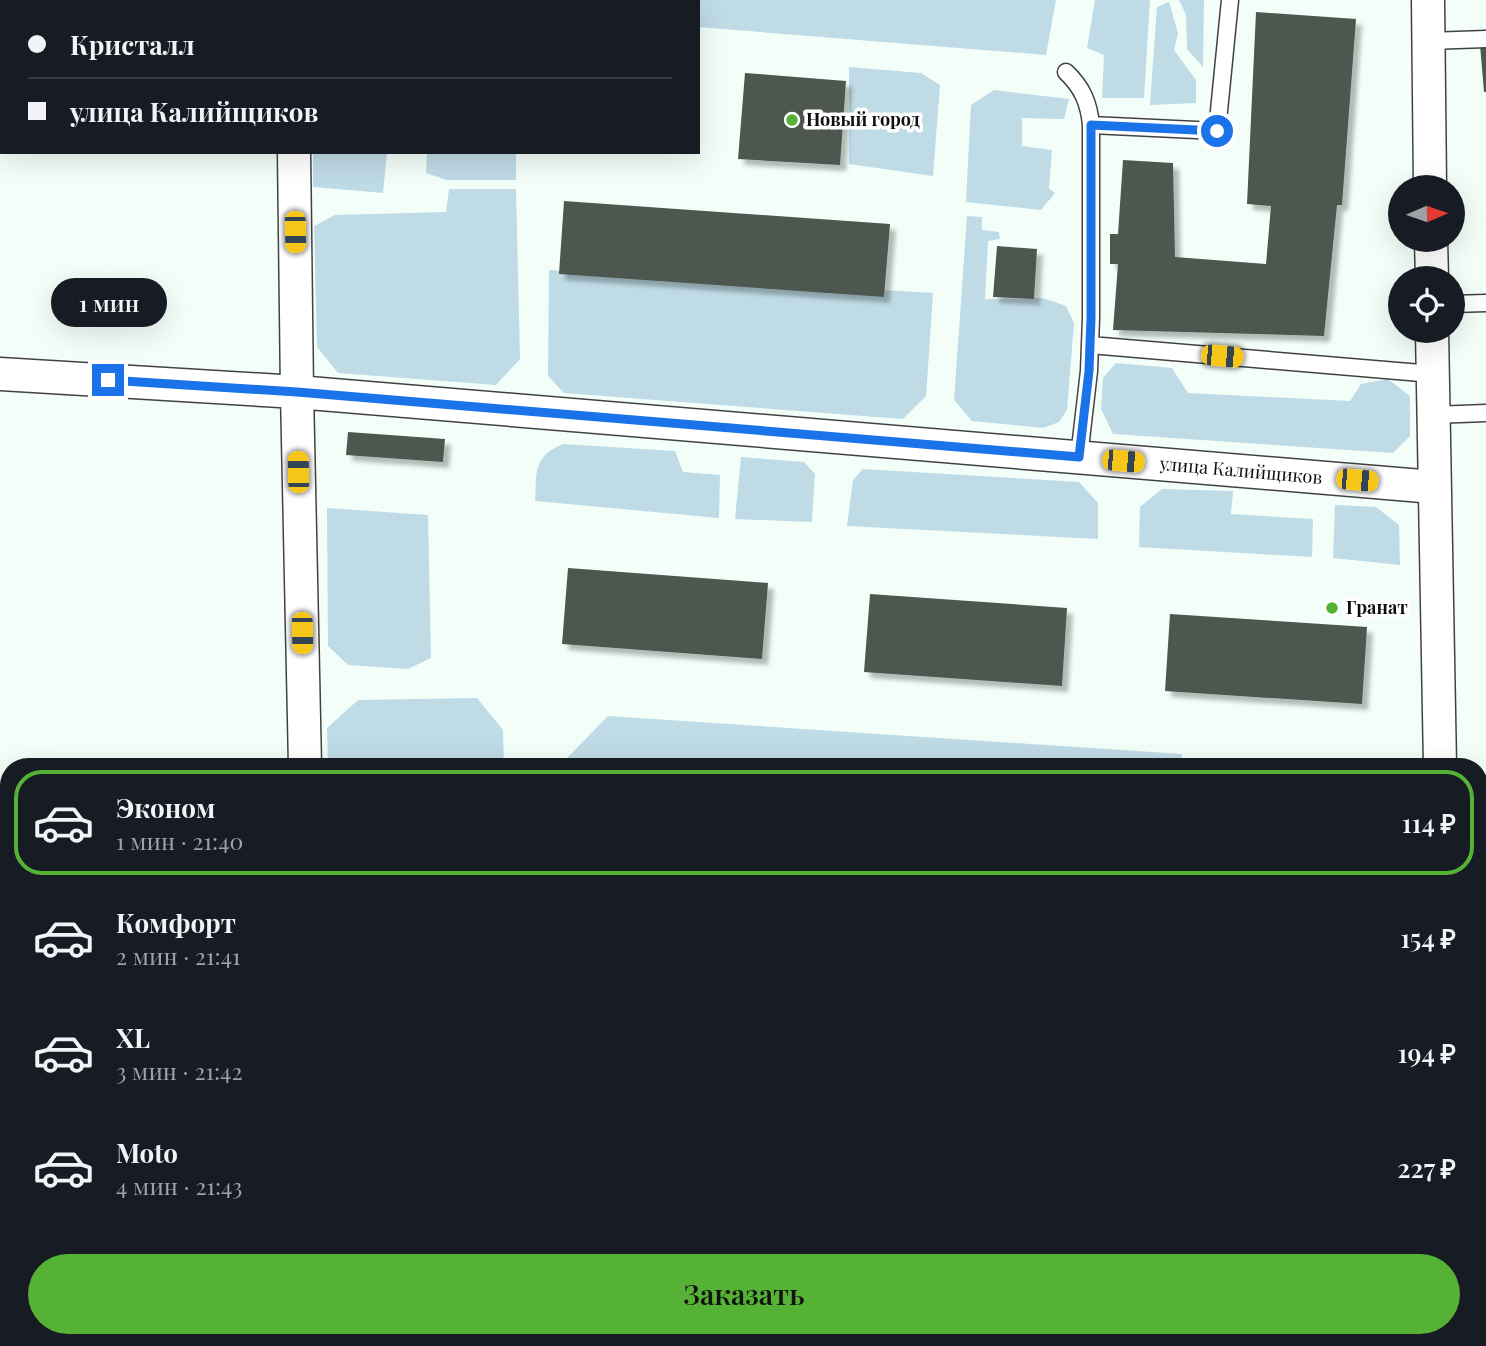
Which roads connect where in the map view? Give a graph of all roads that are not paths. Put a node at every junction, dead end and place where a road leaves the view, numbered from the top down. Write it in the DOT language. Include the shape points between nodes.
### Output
graph roads {
  1 [pos="1230,0"];
  2 [pos="1428,0"];
  3 [pos="1486,39"];
  4 [pos="1429,41"];
  5 [pos="1066,72"];
  6 [pos="1091,125"];
  7 [pos="294,154"];
  8 [pos="1430,175"];
  9 [pos="1486,303"];
  10 [pos="1465,304"];
  11 [pos="1432,343"];
  12 [pos="1090,345"];
  13 [pos="0,374"];
  14 [pos="1433,374"];
  15 [pos="297,392"];
  16 [pos="1486,413"];
  17 [pos="1433,415"];
  18 [pos="1079,457"];
  19 [pos="1434,487"];
  20 [pos="305,758"];
  21 [pos="1440,758"];
  1 -- 6 [label="lane" via="1217,131"];
  2 -- 4 [label="street"];
  3 -- 4 [label="lane"];
  4 -- 8 [label="street"];
  5 -- 6 [label="lane" via="1084,95"];
  6 -- 12 [label="lane"];
  7 -- 15 [label="street"];
  9 -- 10 [label="lane"];
  11 -- 14 [label="street"];
  12 -- 14 [label="lane"];
  12 -- 18 [label="lane"];
  13 -- 15 [label="street, улица Калийщиков"];
  14 -- 17 [label="street"];
  15 -- 18 [label="street, улица Калийщиков"];
  15 -- 20 [label="street"];
  16 -- 17 [label="lane"];
  17 -- 19 [label="street"];
  18 -- 19 [label="street, улица Калийщиков"];
  19 -- 21 [label="street"];
}
